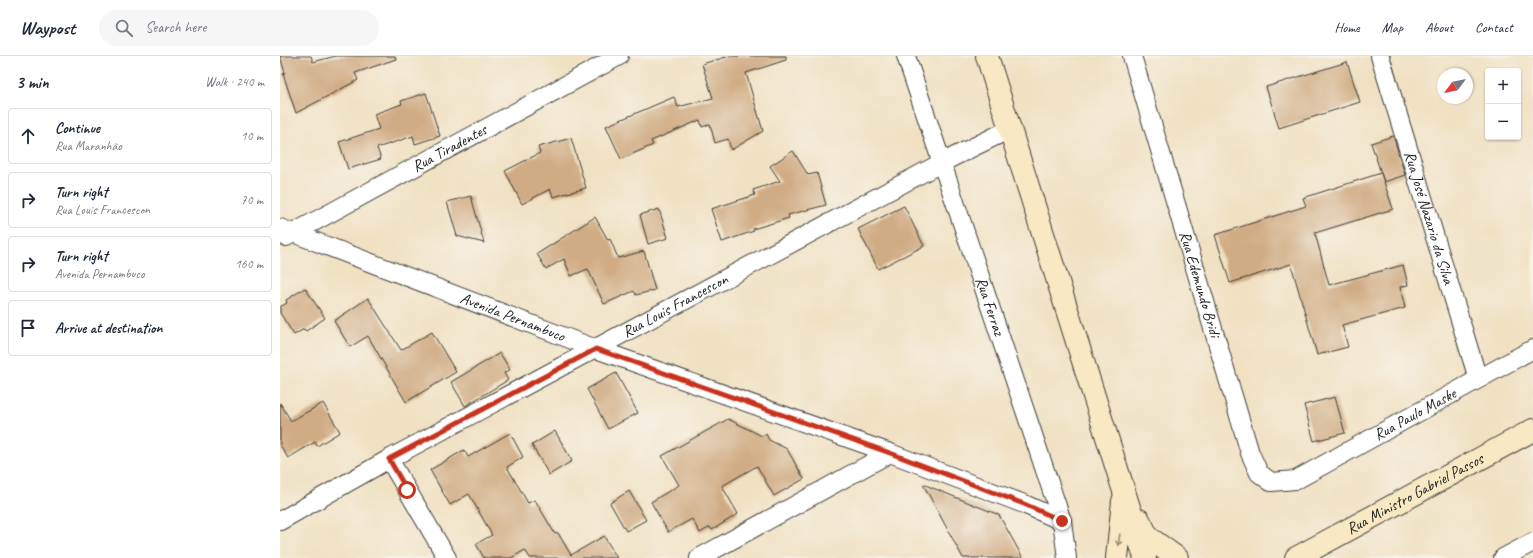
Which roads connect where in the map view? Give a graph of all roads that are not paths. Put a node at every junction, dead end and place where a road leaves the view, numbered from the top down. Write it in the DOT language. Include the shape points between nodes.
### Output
graph roads {
  1 [pos="619,56"];
  2 [pos="906,56"];
  3 [pos="987,56"];
  4 [pos="1132,56"];
  5 [pos="1380,56"];
  6 [pos="1010,129"];
  7 [pos="941,163"];
  8 [pos="284,233"];
  9 [pos="596,349"];
  10 [pos="1533,349"];
  11 [pos="1478,379"];
  12 [pos="1533,430"];
  13 [pos="890,453"];
  14 [pos="389,459"];
  15 [pos="1296,480"];
  16 [pos="1124,494"];
  17 [pos="280,521"];
  18 [pos="1062,521"];
  19 [pos="1533,542"];
  20 [pos="447,558"];
  21 [pos="699,558"];
  22 [pos="1067,558"];
  23 [pos="1117,558"];
  24 [pos="1145,558"];
  25 [pos="1177,558"];
  26 [pos="1296,558"];
  27 [pos="1503,558"];
  1 -- 8 [label="street, Rua Tiradentes"];
  2 -- 7 [label="street, Rua Ferraz"];
  3 -- 6 [label="main road"];
  4 -- 15 [label="street, Rua Edemundo Bridi" via="1250,453 1259,473 1271,482"];
  5 -- 11 [label="street, Rua José Nazario da Silva"];
  6 -- 7 [label="street, Rua Louis Francescon"];
  6 -- 16 [label="main road"];
  7 -- 9 [label="street, Rua Louis Francescon"];
  7 -- 18 [label="street, Rua Ferraz"];
  8 -- 9 [label="street, Avenida Pernambuco"];
  9 -- 13 [label="street, Avenida Pernambuco"];
  9 -- 14 [label="street, Rua Louis Francescon"];
  10 -- 11 [label="street, Rua Paulo Maske"];
  11 -- 15 [label="street, Rua Paulo Maske"];
  12 -- 26 [label="main road, Rua Ministro Gabriel Passos"];
  13 -- 18 [label="street, Avenida Pernambuco"];
  13 -- 21 [label="street"];
  14 -- 17 [label="street, Rua Louis Francescon"];
  14 -- 20 [label="street"];
  16 -- 23 [label="main road, one-way"];
  16 -- 24 [label="main road"];
  16 -- 25 [label="main road" via="1148,537"];
  18 -- 22 [label="street, Rua Ferraz"];
  19 -- 27 [label="street"];
}
